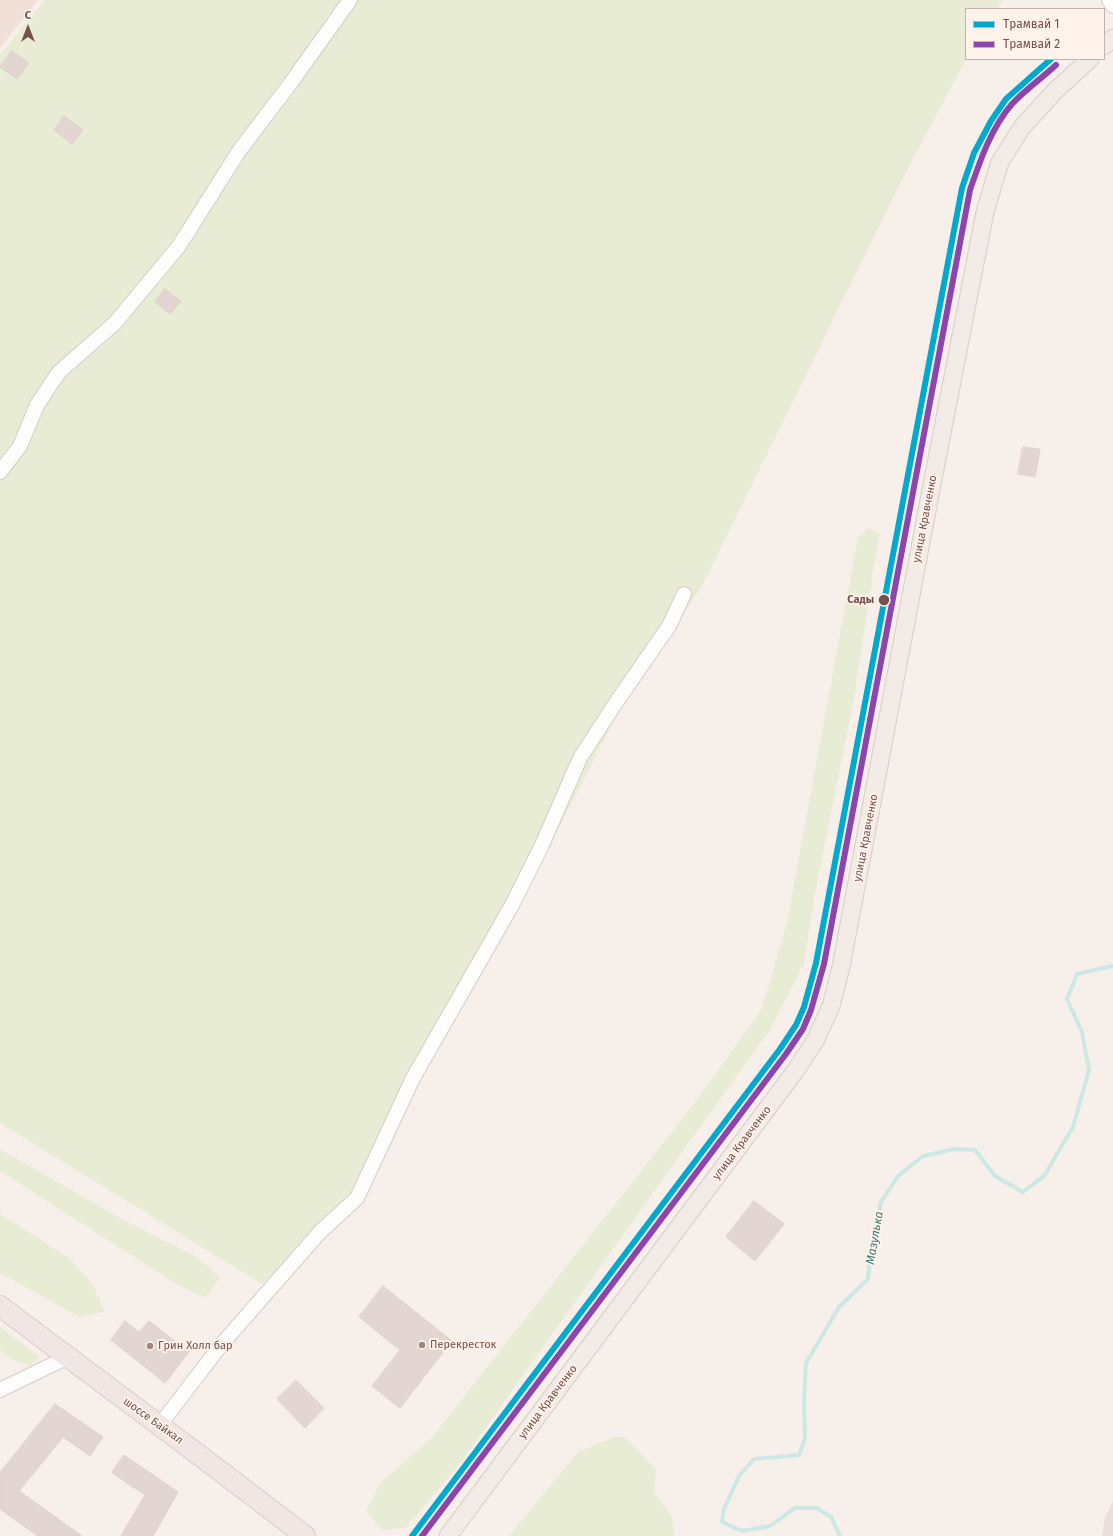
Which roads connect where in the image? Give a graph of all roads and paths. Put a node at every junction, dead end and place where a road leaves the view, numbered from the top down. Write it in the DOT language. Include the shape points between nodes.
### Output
graph roads {
  1 [pos="350,0"];
  2 [pos="1109,0"];
  3 [pos="1113,6"];
  4 [pos="1113,38"];
  5 [pos="1105,45"];
  6 [pos="1089,60"];
  7 [pos="0,472"];
  8 [pos="684,594"];
  9 [pos="0,1306"];
  10 [pos="68,1357"];
  11 [pos="0,1390"];
  12 [pos="159,1426"];
  13 [pos="305,1536"];
  14 [pos="448,1536"];
  1 -- 7 [label="street" via="239,151 178,246 115,323 59,372 37,405 20,446"];
  2 -- 3 [label="street"];
  4 -- 5 [label="main road"];
  6 -- 14 [label="main road, улица Кравченко" via="1055,90 1023,126 1000,162 985,212 841,967 831,1006 815,1041 791,1076"];
  8 -- 12 [label="street" via="669,626 580,758 516,898 413,1078 357,1198 320,1232 221,1345"];
  9 -- 10 [label="highway, шоссе Байкал"];
  10 -- 11 [label="street"];
  10 -- 12 [label="highway, шоссе Байкал"];
  12 -- 13 [label="highway, шоссе Байкал"];
}
